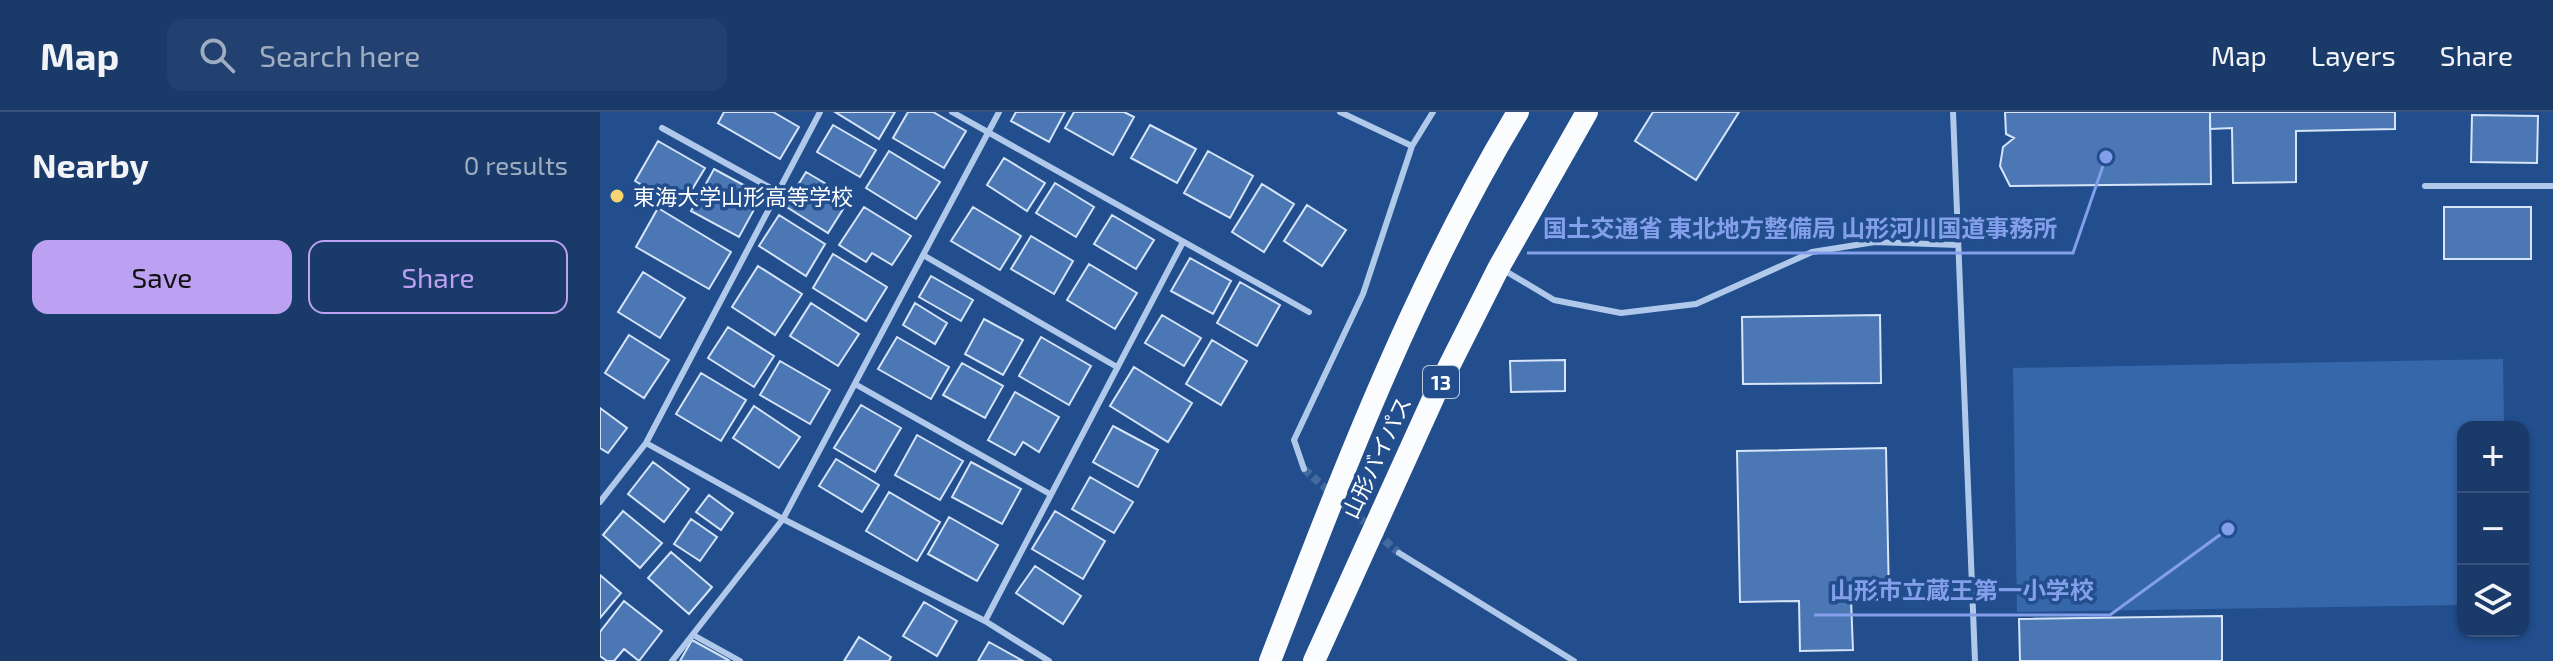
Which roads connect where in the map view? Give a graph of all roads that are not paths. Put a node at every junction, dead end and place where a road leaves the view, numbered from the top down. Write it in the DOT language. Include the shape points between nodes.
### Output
graph roads {
  1 [pos="820,112"];
  2 [pos="952,112"];
  3 [pos="999,112"];
  4 [pos="1340,112"];
  5 [pos="1433,112"];
  6 [pos="1518,112"];
  7 [pos="1587,112"];
  8 [pos="1953,112"];
  9 [pos="662,128"];
  10 [pos="988,132"];
  11 [pos="1412,146"];
  12 [pos="2425,186"];
  13 [pos="2553,186"];
  14 [pos="778,192"];
  15 [pos="1183,242"];
  16 [pos="1958,245"];
  17 [pos="923,255"];
  18 [pos="1499,267"];
  19 [pos="1309,312"];
  20 [pos="1117,367"];
  21 [pos="855,384"];
  22 [pos="646,443"];
  23 [pos="1304,469"];
  24 [pos="1050,494"];
  25 [pos="600,502"];
  26 [pos="783,519"];
  27 [pos="1399,553"];
  28 [pos="985,621"];
  29 [pos="695,636"];
  30 [pos="672,661"];
  31 [pos="740,661"];
  32 [pos="1049,661"];
  33 [pos="1270,661"];
  34 [pos="1314,661"];
  35 [pos="1574,661"];
  36 [pos="1975,661"];
  1 -- 14 [label="lane"];
  2 -- 10 [label="lane"];
  3 -- 10 [label="lane"];
  4 -- 11 [label="lane"];
  5 -- 11 [label="lane"];
  6 -- 33 [label="highway, 山形バイパス / 13" via="1431,268"];
  7 -- 18 [label="highway, 山形バイパス / 13"];
  8 -- 16 [label="lane"];
  9 -- 14 [label="lane"];
  10 -- 15 [label="lane"];
  10 -- 17 [label="lane"];
  11 -- 23 [label="lane" via="1363,294 1294,440"];
  12 -- 13 [label="lane"];
  14 -- 22 [label="lane"];
  15 -- 19 [label="lane"];
  15 -- 20 [label="lane"];
  16 -- 18 [label="lane" via="1875,242 1812,252 1696,304 1621,313 1554,300"];
  16 -- 36 [label="lane"];
  17 -- 20 [label="lane"];
  17 -- 21 [label="lane"];
  18 -- 34 [label="highway, 山形バイパス / 13" via="1374,522"];
  20 -- 24 [label="lane"];
  21 -- 24 [label="lane"];
  21 -- 26 [label="lane"];
  22 -- 25 [label="lane"];
  22 -- 26 [label="lane"];
  24 -- 28 [label="lane"];
  26 -- 28 [label="lane"];
  26 -- 29 [label="lane"];
  27 -- 35 [label="lane"];
  28 -- 32 [label="lane"];
  29 -- 30 [label="lane"];
  29 -- 31 [label="lane"];
}
